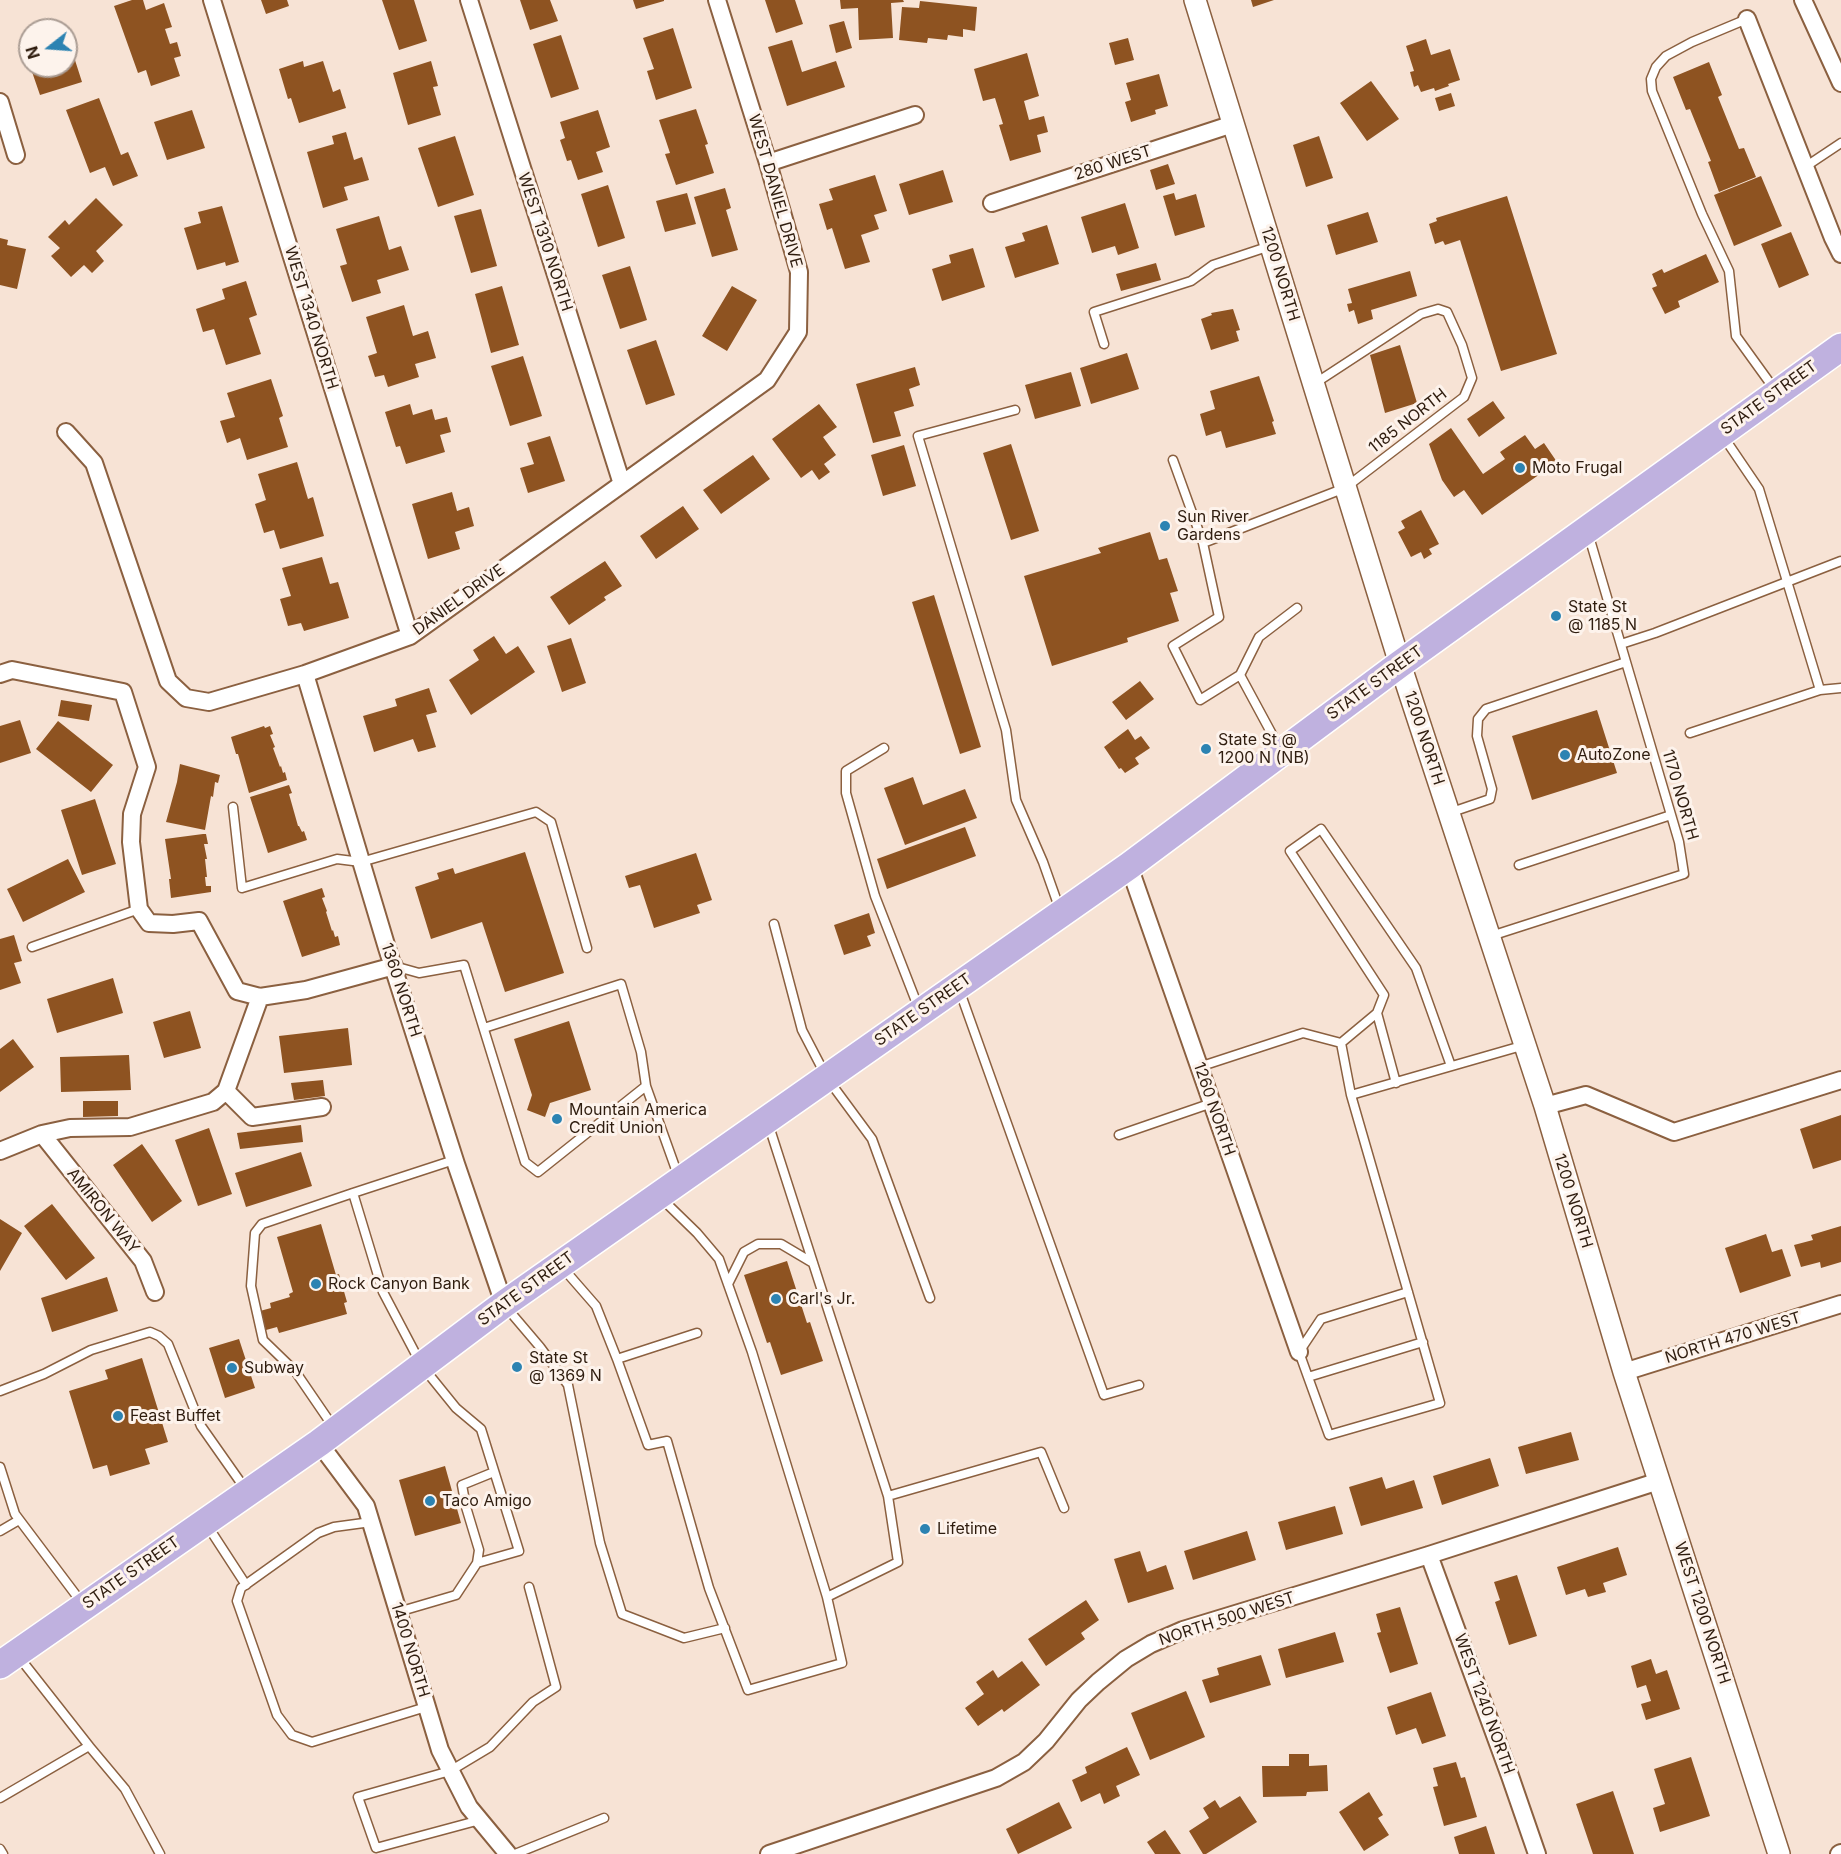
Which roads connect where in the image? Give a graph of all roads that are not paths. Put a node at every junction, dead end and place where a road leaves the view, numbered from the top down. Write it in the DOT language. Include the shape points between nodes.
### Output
graph roads {
  1 [pos="212,0"];
  2 [pos="469,0"];
  3 [pos="717,0"];
  4 [pos="1195,0"];
  5 [pos="1803,0"];
  6 [pos="1747,19"];
  7 [pos="1841,83"];
  8 [pos="0,102"];
  9 [pos="915,115"];
  10 [pos="1233,124"];
  11 [pos="1841,143"];
  12 [pos="16,155"];
  13 [pos="768,163"];
  14 [pos="1805,167"];
  15 [pos="992,203"];
  16 [pos="1271,245"];
  17 [pos="1841,254"];
  18 [pos="1104,344"];
  19 [pos="1841,347"];
  20 [pos="1314,384"];
  21 [pos="1777,393"];
  22 [pos="1015,410"];
  23 [pos="66,432"];
  24 [pos="1722,433"];
  25 [pos="1173,460"];
  26 [pos="622,484"];
  27 [pos="1345,488"];
  28 [pos="1587,530"];
  29 [pos="1203,543"];
  30 [pos="1841,561"];
  31 [pos="1788,582"];
  32 [pos="1297,608"];
  33 [pos="410,636"];
  34 [pos="1620,644"];
  35 [pos="1626,662"];
  36 [pos="1400,664"];
  37 [pos="0,674"];
  38 [pos="305,674"];
  39 [pos="1240,675"];
  40 [pos="1841,688"];
  41 [pos="1820,690"];
  42 [pos="1690,733"];
  43 [pos="884,748"];
  44 [pos="1281,752"];
  45 [pos="233,807"];
  46 [pos="1449,813"];
  47 [pos="1671,816"];
  48 [pos="362,862"];
  49 [pos="1519,865"];
  50 [pos="1129,866"];
  51 [pos="139,909"];
  52 [pos="1061,914"];
  53 [pos="774,924"];
  54 [pos="1489,936"];
  55 [pos="32,947"];
  56 [pos="587,948"];
  57 [pos="394,966"];
  58 [pos="958,986"];
  59 [pos="260,997"];
  60 [pos="921,1012"];
  61 [pos="1377,1013"];
  62 [pos="484,1028"];
  63 [pos="1341,1043"];
  64 [pos="1525,1045"];
  65 [pos="1451,1065"];
  66 [pos="1199,1067"];
  67 [pos="827,1078"];
  68 [pos="1841,1080"];
  69 [pos="1396,1083"];
  70 [pos="646,1086"];
  71 [pos="226,1091"];
  72 [pos="1351,1095"];
  73 [pos="1212,1103"];
  74 [pos="1545,1106"];
  75 [pos="322,1107"];
  76 [pos="767,1120"];
  77 [pos="42,1134"];
  78 [pos="1119,1135"];
  79 [pos="0,1151"];
  80 [pos="454,1160"];
  81 [pos="669,1188"];
  82 [pos="352,1193"];
  83 [pos="813,1263"];
  84 [pos="560,1264"];
  85 [pos="728,1284"];
  86 [pos="155,1292"];
  87 [pos="1408,1292"];
  88 [pos="930,1298"];
  89 [pos="504,1304"];
  90 [pos="1841,1304"];
  91 [pos="697,1333"];
  92 [pos="1423,1342"];
  93 [pos="1299,1352"];
  94 [pos="617,1359"];
  95 [pos="422,1366"];
  96 [pos="1624,1372"];
  97 [pos="1308,1377"];
  98 [pos="1139,1384"];
  99 [pos="0,1391"];
  100 [pos="327,1437"];
  101 [pos="0,1467"];
  102 [pos="494,1472"];
  103 [pos="1659,1482"];
  104 [pos="248,1492"];
  105 [pos="888,1496"];
  106 [pos="1064,1508"];
  107 [pos="19,1520"];
  108 [pos="205,1522"];
  109 [pos="371,1522"];
  110 [pos="0,1531"];
  111 [pos="1429,1555"];
  112 [pos="477,1563"];
  113 [pos="246,1585"];
  114 [pos="529,1587"];
  115 [pos="827,1597"];
  116 [pos="84,1606"];
  117 [pos="398,1612"];
  118 [pos="725,1628"];
  119 [pos="9,1659"];
  120 [pos="426,1707"];
  121 [pos="88,1746"];
  122 [pos="450,1771"];
  123 [pos="0,1798"];
  124 [pos="604,1818"];
  125 [pos="480,1820"];
  126 [pos="0,1849"];
  127 [pos="3,1854"];
  128 [pos="160,1854"];
  129 [pos="508,1854"];
  130 [pos="515,1854"];
  131 [pos="769,1854"];
  132 [pos="1537,1854"];
  133 [pos="1779,1854"];
  1 -- 33 [label="street, WEST 1340 NORTH"];
  2 -- 26 [label="street, WEST 1310 NORTH"];
  3 -- 13 [label="street, WEST DANIEL DRIVE"];
  4 -- 10 [label="street, 1200 NORTH"];
  5 -- 7 [label="street"];
  6 -- 14 [label="street"];
  6 -- 21 [label="lane" via="1666,56 1651,79 1652,91 1729,271 1736,336"];
  8 -- 12 [label="street"];
  9 -- 13 [label="street"];
  10 -- 15 [label="street, 280 WEST"];
  10 -- 16 [label="street, 1200 NORTH"];
  11 -- 14 [label="lane"];
  13 -- 26 [label="street, WEST DANIEL DRIVE" via="799,272 798,332 766,380"];
  14 -- 17 [label="street"];
  16 -- 18 [label="lane" via="1213,265 1191,281 1094,312"];
  16 -- 20 [label="street, 1200 NORTH"];
  19 -- 21 [label="main road, STATE STREET"];
  20 -- 27 [label="street, 1200 NORTH"];
  20 -- 27 [label="lane, 1185 NORTH" via="1421,314 1438,309 1447,312 1473,378 1464,396"];
  21 -- 24 [label="main road, STATE STREET"];
  22 -- 52 [label="lane" via="918,436 1006,730 1016,800"];
  23 -- 38 [label="street, DANIEL DRIVE" via="94,463 168,681 186,698 209,702"];
  24 -- 28 [label="main road, STATE STREET"];
  24 -- 31 [label="lane" via="1759,489"];
  25 -- 29 [label="lane"];
  26 -- 33 [label="street, DANIEL DRIVE"];
  27 -- 29 [label="lane"];
  27 -- 36 [label="street, 1200 NORTH"];
  28 -- 34 [label="lane, 1170 NORTH"];
  28 -- 36 [label="main road, STATE STREET"];
  29 -- 39 [label="lane" via="1219,617 1173,646 1200,700"];
  30 -- 31 [label="lane"];
  31 -- 34 [label="lane"];
  31 -- 41 [label="lane"];
  32 -- 39 [label="lane" via="1259,637"];
  33 -- 38 [label="street, DANIEL DRIVE"];
  34 -- 35 [label="lane, 1170 NORTH"];
  35 -- 46 [label="lane" via="1486,709 1478,719 1477,736 1492,789 1490,799"];
  35 -- 47 [label="lane, 1170 NORTH"];
  36 -- 44 [label="main road, STATE STREET"];
  36 -- 46 [label="street, 1200 NORTH"];
  37 -- 51 [label="street" via="12,670 123,692 147,767 132,814"];
  38 -- 48 [label="street, 1360 NORTH"];
  39 -- 44 [label="lane"];
  40 -- 41 [label="lane"];
  41 -- 42 [label="lane"];
  43 -- 60 [label="lane" via="846,771 846,793 875,896"];
  44 -- 50 [label="main road, STATE STREET"];
  45 -- 48 [label="lane" via="242,888 337,860"];
  46 -- 54 [label="street, 1200 NORTH"];
  47 -- 49 [label="lane"];
  47 -- 54 [label="lane, 1170 NORTH" via="1684,874"];
  48 -- 56 [label="lane" via="536,812 551,822"];
  48 -- 57 [label="street, 1360 NORTH"];
  50 -- 52 [label="main road, STATE STREET"];
  50 -- 66 [label="street, 1260 NORTH"];
  51 -- 55 [label="lane"];
  51 -- 59 [label="street" via="149,923 199,921 237,991"];
  52 -- 58 [label="main road, STATE STREET"];
  53 -- 67 [label="lane" via="802,1030"];
  54 -- 64 [label="street, 1200 NORTH"];
  57 -- 59 [label="street" via="306,990"];
  57 -- 62 [label="lane" via="419,973 464,965"];
  57 -- 80 [label="street, 1360 NORTH"];
  58 -- 60 [label="main road, STATE STREET"];
  58 -- 98 [label="lane" via="1104,1395"];
  59 -- 71 [label="street"];
  60 -- 67 [label="main road, STATE STREET"];
  61 -- 63 [label="lane"];
  61 -- 65 [label="lane" via="1384,995 1290,851 1321,830 1416,968"];
  61 -- 69 [label="lane"];
  62 -- 70 [label="lane" via="621,984 641,1052"];
  62 -- 70 [label="lane" via="525,1162 538,1172"];
  63 -- 66 [label="lane" via="1303,1033"];
  63 -- 72 [label="lane"];
  64 -- 65 [label="lane"];
  64 -- 74 [label="street, 1200 NORTH"];
  65 -- 69 [label="lane"];
  66 -- 73 [label="street, 1260 NORTH"];
  67 -- 76 [label="main road, STATE STREET"];
  67 -- 88 [label="lane" via="872,1139"];
  68 -- 74 [label="street" via="1674,1132 1586,1095"];
  69 -- 72 [label="lane"];
  70 -- 81 [label="lane"];
  71 -- 75 [label="street" via="252,1117"];
  71 -- 77 [label="street" via="213,1102 130,1127 70,1128"];
  72 -- 87 [label="lane"];
  73 -- 78 [label="lane"];
  73 -- 93 [label="street, 1260 NORTH"];
  74 -- 96 [label="street, 1200 NORTH"];
  76 -- 81 [label="main road, STATE STREET"];
  76 -- 83 [label="lane"];
  77 -- 79 [label="street"];
  77 -- 86 [label="street, AMIRON WAY" via="143,1261"];
  80 -- 82 [label="lane"];
  80 -- 89 [label="street, 1360 NORTH"];
  81 -- 84 [label="main road, STATE STREET"];
  81 -- 85 [label="lane" via="718,1259"];
  82 -- 95 [label="lane" via="383,1292"];
  82 -- 100 [label="lane" via="262,1224 255,1233 251,1286 263,1340 295,1371"];
  83 -- 85 [label="lane" via="781,1244 758,1244 744,1252"];
  83 -- 105 [label="lane"];
  84 -- 89 [label="main road, STATE STREET"];
  84 -- 94 [label="lane" via="596,1306"];
  85 -- 115 [label="lane"];
  87 -- 92 [label="lane"];
  87 -- 93 [label="lane" via="1321,1319"];
  89 -- 95 [label="main road, STATE STREET"];
  89 -- 118 [label="lane" via="568,1385 600,1544 622,1614 684,1638"];
  90 -- 96 [label="street, NORTH 470 WEST"];
  91 -- 94 [label="lane"];
  92 -- 97 [label="lane"];
  92 -- 97 [label="lane" via="1440,1403 1329,1435"];
  93 -- 97 [label="lane"];
  94 -- 118 [label="lane" via="648,1445 667,1441 709,1588"];
  95 -- 100 [label="main road, STATE STREET"];
  95 -- 102 [label="lane" via="456,1408 481,1429"];
  96 -- 103 [label="street, WEST 1200 NORTH"];
  99 -- 104 [label="lane" via="91,1350 150,1332 168,1344 201,1425"];
  100 -- 104 [label="main road, STATE STREET"];
  100 -- 109 [label="street, 1400 NORTH"];
  101 -- 107 [label="lane"];
  102 -- 112 [label="lane" via="462,1485 478,1550"];
  102 -- 112 [label="lane" via="519,1551"];
  103 -- 111 [label="street, NORTH 500 WEST"];
  103 -- 133 [label="street, WEST 1200 NORTH"];
  104 -- 108 [label="main road, STATE STREET"];
  105 -- 106 [label="lane" via="1041,1452"];
  105 -- 115 [label="lane" via="898,1562"];
  107 -- 110 [label="lane"];
  107 -- 116 [label="lane"];
  108 -- 113 [label="lane"];
  108 -- 116 [label="main road, STATE STREET"];
  109 -- 113 [label="lane" via="318,1533"];
  109 -- 117 [label="street, 1400 NORTH"];
  111 -- 131 [label="street, NORTH 500 WEST" via="1183,1630 1151,1644 1098,1682 1024,1762 996,1778"];
  111 -- 132 [label="street, WEST 1240 NORTH"];
  112 -- 117 [label="lane" via="456,1595"];
  113 -- 120 [label="lane" via="237,1601 277,1715 292,1735 312,1742"];
  114 -- 122 [label="lane" via="556,1687 533,1702 490,1747"];
  115 -- 118 [label="lane" via="842,1663 748,1690"];
  116 -- 119 [label="main road, STATE STREET"];
  117 -- 120 [label="street, 1400 NORTH"];
  119 -- 121 [label="lane"];
  120 -- 122 [label="street, 1400 NORTH"];
  121 -- 123 [label="lane"];
  121 -- 128 [label="lane" via="125,1789"];
  122 -- 125 [label="street, 1400 NORTH"];
  122 -- 125 [label="lane" via="358,1797 376,1848"];
  124 -- 130 [label="lane"];
  125 -- 129 [label="street, 1400 NORTH"];
  126 -- 127 [label="lane"];
}
